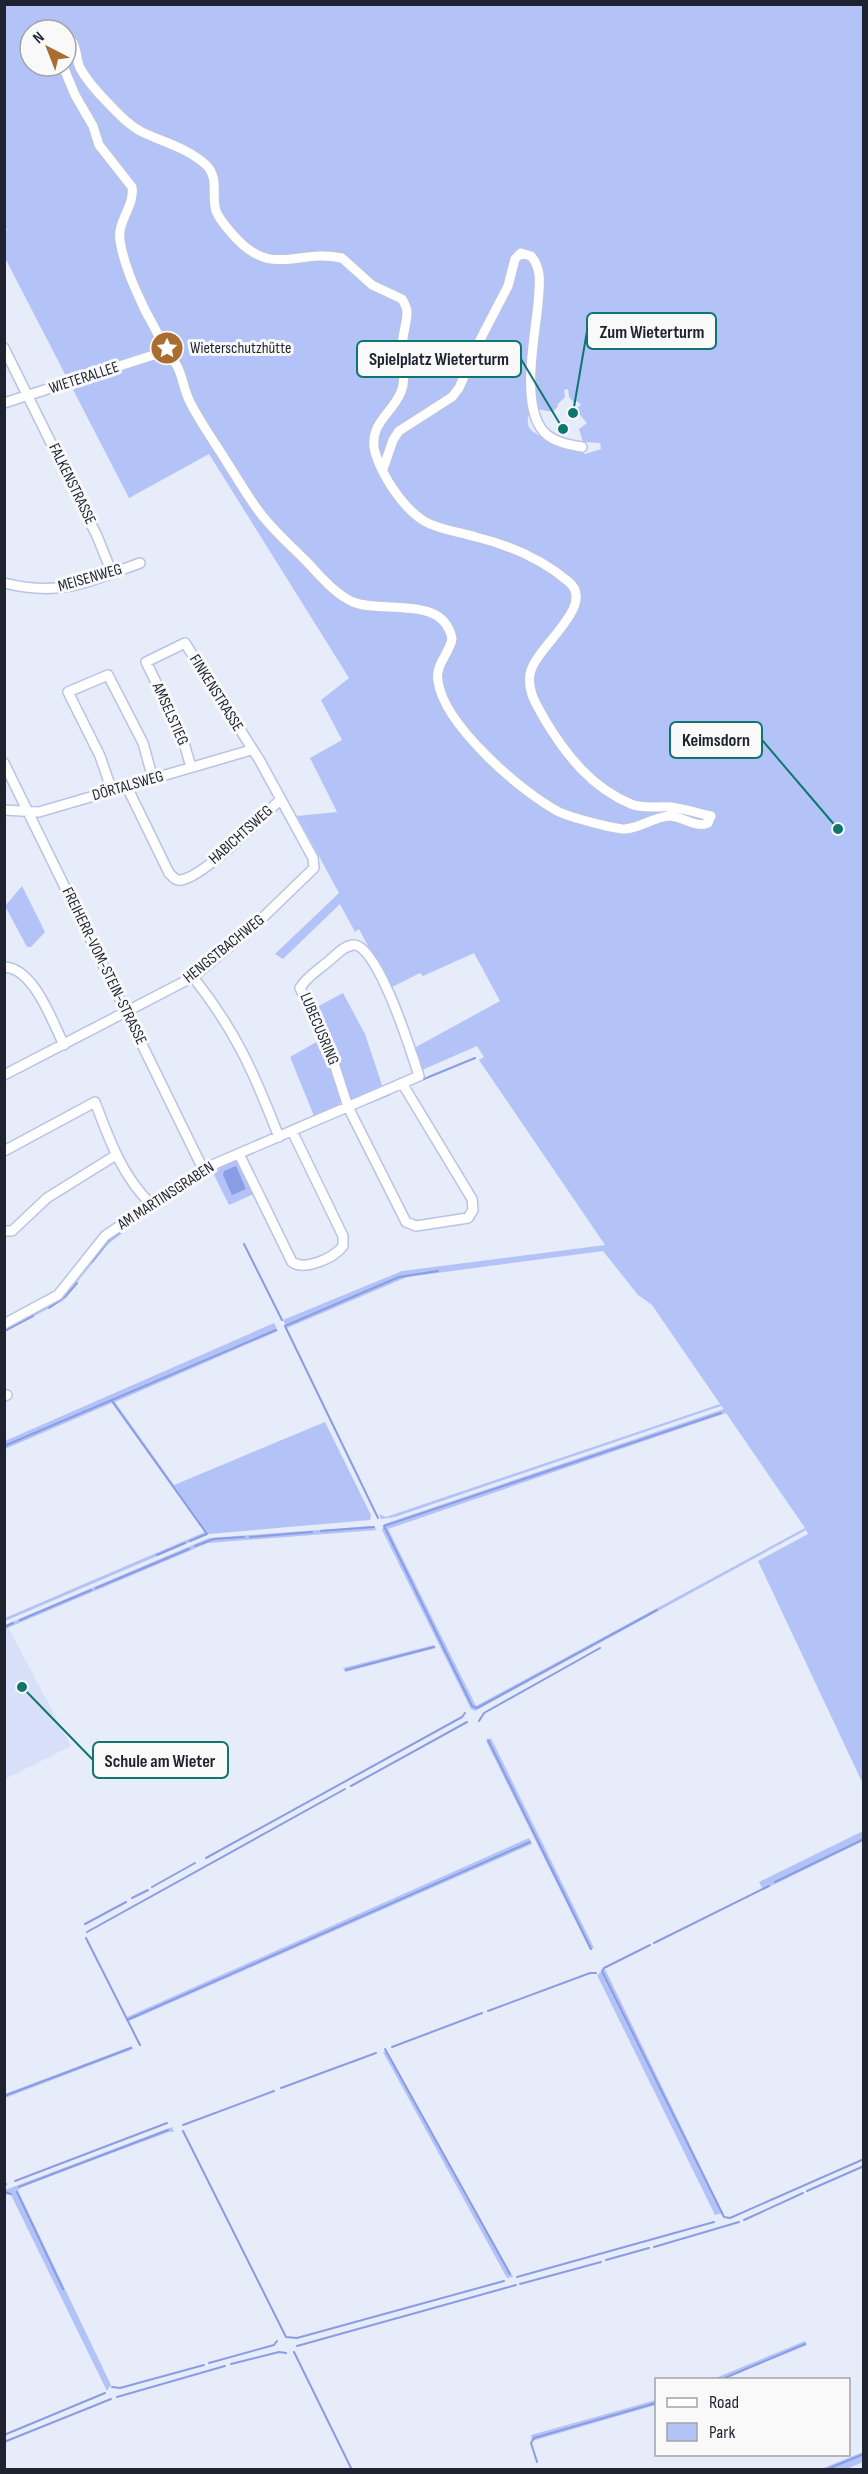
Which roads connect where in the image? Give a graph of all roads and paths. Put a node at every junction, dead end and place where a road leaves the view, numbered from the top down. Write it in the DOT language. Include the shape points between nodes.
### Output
graph roads {
  1 [pos="78,60"];
  2 [pos="68,78"];
  3 [pos="4,348"];
  4 [pos="164,352"];
  5 [pos="29,396"];
  6 [pos="4,403"];
  7 [pos="582,447"];
  8 [pos="383,469"];
  9 [pos="140,563"];
  10 [pos="112,573"];
  11 [pos="4,583"];
  12 [pos="146,662"];
  13 [pos="251,750"];
  14 [pos="4,763"];
  15 [pos="191,766"];
  16 [pos="153,779"];
  17 [pos="127,787"];
  18 [pos="112,791"];
  19 [pos="281,799"];
  20 [pos="4,810"];
  21 [pos="29,812"];
  22 [pos="289,813"];
  23 [pos="4,967"];
  24 [pos="193,977"];
  25 [pos="126,1013"];
  26 [pos="64,1045"];
  27 [pos="4,1075"];
  28 [pos="419,1076"];
  29 [pos="402,1083"];
  30 [pos="348,1107"];
  31 [pos="292,1131"];
  32 [pos="279,1137"];
  33 [pos="4,1150"];
  34 [pos="238,1154"];
  35 [pos="116,1155"];
  36 [pos="203,1169"];
  37 [pos="151,1204"];
  38 [pos="4,1231"];
  39 [pos="4,1324"];
  1 -- 8 [label="street" via="81,70 120,116 210,168 217,213 250,251 276,260 342,258 372,285 404,302 407,311 402,346 403,386 374,435 375,452"];
  2 -- 4 [label="street" via="99,145 132,187 120,243"];
  3 -- 5 [label="street, FALKENSTRASSE"];
  4 -- 5 [label="street, WIETERALLEE"];
  4 -- 8 [label="street" via="178,365 190,403 255,507 318,574 352,602 417,609 445,624 452,639 438,672 443,700 458,726 505,773 568,816 622,829 670,816 700,825 708,823 711,816 678,808 634,805 600,786 566,753 540,711 530,690 531,669 574,608 576,594 571,584 513,549 424,521 405,503"];
  5 -- 6 [label="street, WIETERALLEE"];
  5 -- 10 [label="street, FALKENSTRASSE" via="98,536"];
  7 -- 8 [label="street" via="548,436 532,409 532,356 540,271 531,255 521,253 459,388 452,398 399,431"];
  9 -- 10 [label="street, MEISENWEG"];
  10 -- 11 [label="street, MEISENWEG" via="56,590"];
  12 -- 13 [label="street, FINKENSTRASSE" via="185,643"];
  12 -- 15 [label="street, AMSELSTIEG" via="182,733"];
  13 -- 15 [label="street, DÖRTALSWEG"];
  13 -- 19 [label="street, HABICHTSWEG"];
  14 -- 21 [label="street, FREIHERR-VOM-STEIN-STRASSE"];
  15 -- 16 [label="street, DÖRTALSWEG"];
  16 -- 17 [label="street, DÖRTALSWEG"];
  16 -- 18 [label="street" via="143,743 108,675 68,692 100,756"];
  17 -- 18 [label="street, DÖRTALSWEG"];
  17 -- 19 [label="street, HABICHTSWEG" via="169,873 182,880 214,862"];
  18 -- 21 [label="street, DÖRTALSWEG"];
  19 -- 22 [label="street, HABICHTSWEG"];
  20 -- 21 [label="street, DÖRTALSWEG"];
  21 -- 25 [label="street, FREIHERR-VOM-STEIN-STRASSE"];
  22 -- 24 [label="street, HENGSTBACHWEG" via="313,858 314,868 252,928"];
  23 -- 26 [label="street" via="13,967 33,983"];
  24 -- 25 [label="street, HENGSTBACHWEG"];
  24 -- 32 [label="street" via="240,1044"];
  25 -- 26 [label="street, HENGSTBACHWEG"];
  25 -- 36 [label="street, FREIHERR-VOM-STEIN-STRASSE"];
  26 -- 27 [label="street, HENGSTBACHWEG"];
  28 -- 29 [label="street, AM MARTINSGRABEN"];
  28 -- 30 [label="street, LUBECUSRING" via="396,1007 377,970 361,948 347,947 306,980 300,990 332,1057"];
  29 -- 30 [label="street, AM MARTINSGRABEN"];
  29 -- 30 [label="street" via="470,1196 474,1208 468,1218 416,1226 407,1223"];
  30 -- 31 [label="street, AM MARTINSGRABEN"];
  31 -- 32 [label="street, AM MARTINSGRABEN"];
  31 -- 34 [label="street" via="342,1233 343,1246 306,1266 292,1262"];
  32 -- 34 [label="street, AM MARTINSGRABEN"];
  33 -- 35 [label="street" via="95,1102"];
  34 -- 36 [label="street, AM MARTINSGRABEN"];
  35 -- 37 [label="street" via="139,1193"];
  35 -- 38 [label="street" via="48,1198 12,1231"];
  36 -- 37 [label="street, AM MARTINSGRABEN"];
  37 -- 39 [label="street, AM MARTINSGRABEN" via="105,1236 58,1295"];
}
